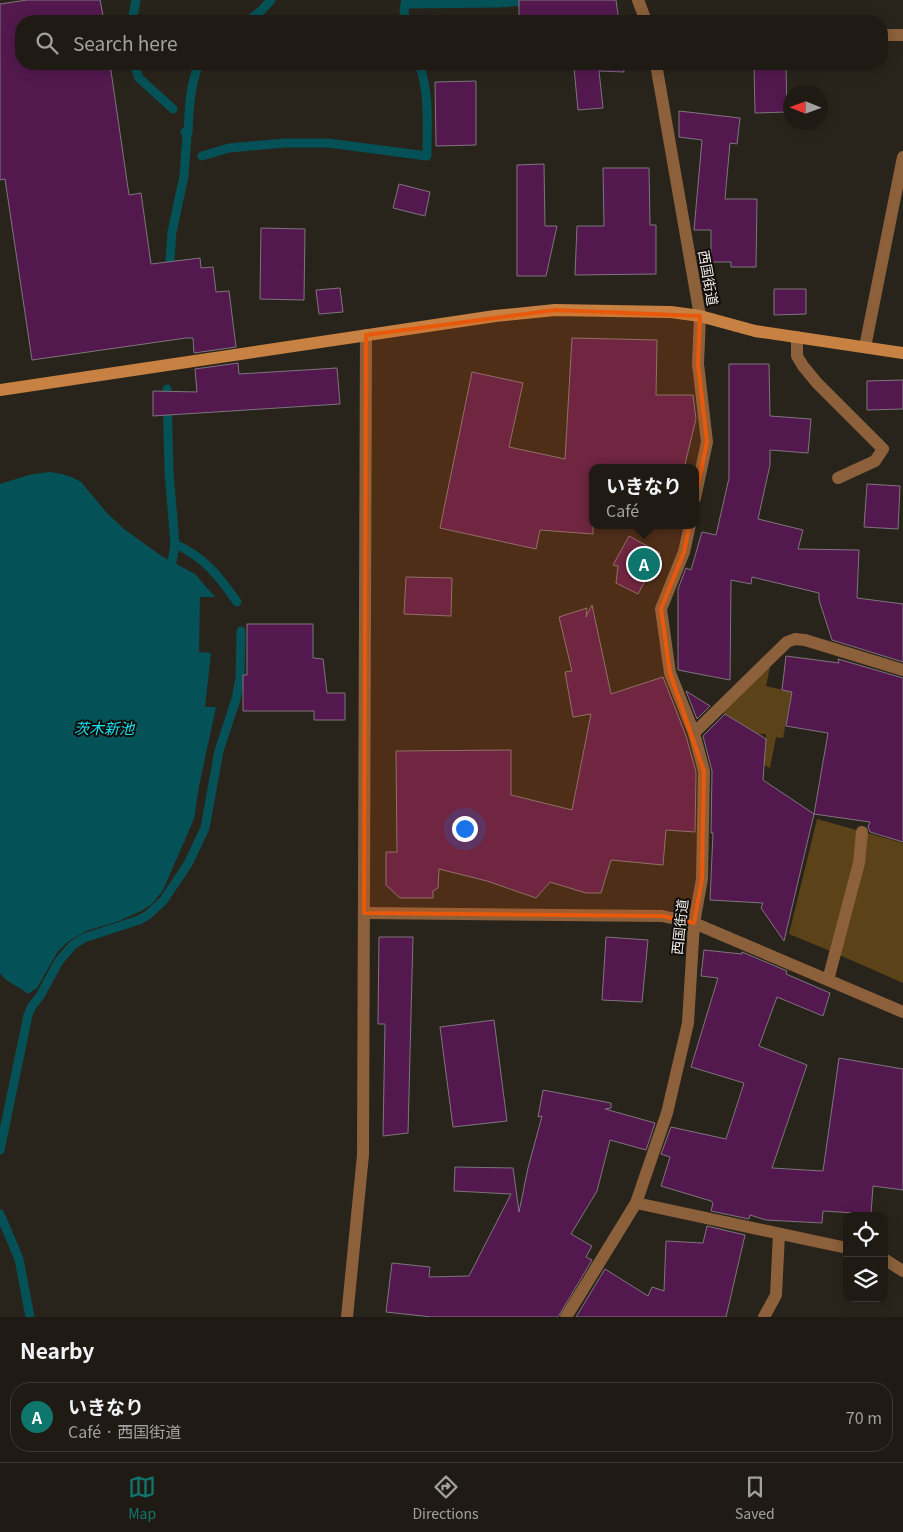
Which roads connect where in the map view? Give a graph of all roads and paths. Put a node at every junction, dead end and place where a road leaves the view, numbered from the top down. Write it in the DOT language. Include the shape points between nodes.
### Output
graph roads {
  1 [pos="638,0"];
  2 [pos="644,15"];
  3 [pos="888,35"];
  4 [pos="903,35"];
  5 [pos="657,70"];
  6 [pos="903,157"];
  7 [pos="700,316"];
  8 [pos="366,335"];
  9 [pos="797,337"];
  10 [pos="865,347"];
  11 [pos="903,352"];
  12 [pos="0,390"];
  13 [pos="838,478"];
  14 [pos="699,479"];
  15 [pos="689,529"];
  16 [pos="903,670"];
  17 [pos="694,733"];
  18 [pos="862,832"];
  19 [pos="364,913"];
  20 [pos="694,923"];
  21 [pos="828,980"];
  22 [pos="903,1012"];
  23 [pos="636,1202"];
  24 [pos="780,1234"];
  25 [pos="843,1247"];
  26 [pos="888,1262"];
  27 [pos="903,1271"];
  28 [pos="346,1317"];
  29 [pos="566,1317"];
  30 [pos="764,1317"];
  1 -- 2 [label="street"];
  3 -- 4 [label="street"];
  5 -- 7 [label="street, 西国街道"];
  6 -- 10 [label="street"];
  7 -- 8 [label="street" via="671,312 555,310"];
  7 -- 9 [label="street" via="756,331"];
  7 -- 14 [label="street, 西国街道" via="698,364 707,442"];
  8 -- 12 [label="street"];
  8 -- 19 [label="street"];
  9 -- 10 [label="street"];
  9 -- 13 [label="street" via="797,356 803,366 883,449 876,461"];
  10 -- 11 [label="street"];
  15 -- 17 [label="street, 西国街道" via="684,552 661,609 670,673"];
  16 -- 17 [label="street" via="795,639 787,642"];
  17 -- 20 [label="street, 西国街道" via="704,771 702,879"];
  18 -- 21 [label="street" via="859,862"];
  19 -- 20 [label="street" via="662,916"];
  19 -- 28 [label="street" via="363,1155"];
  20 -- 21 [label="street"];
  20 -- 23 [label="street, 西国街道" via="688,1023 667,1113"];
  21 -- 22 [label="street"];
  23 -- 24 [label="street"];
  23 -- 29 [label="street, 西国街道"];
  24 -- 25 [label="street"];
  24 -- 30 [label="street" via="776,1295"];
  26 -- 27 [label="street"];
}
